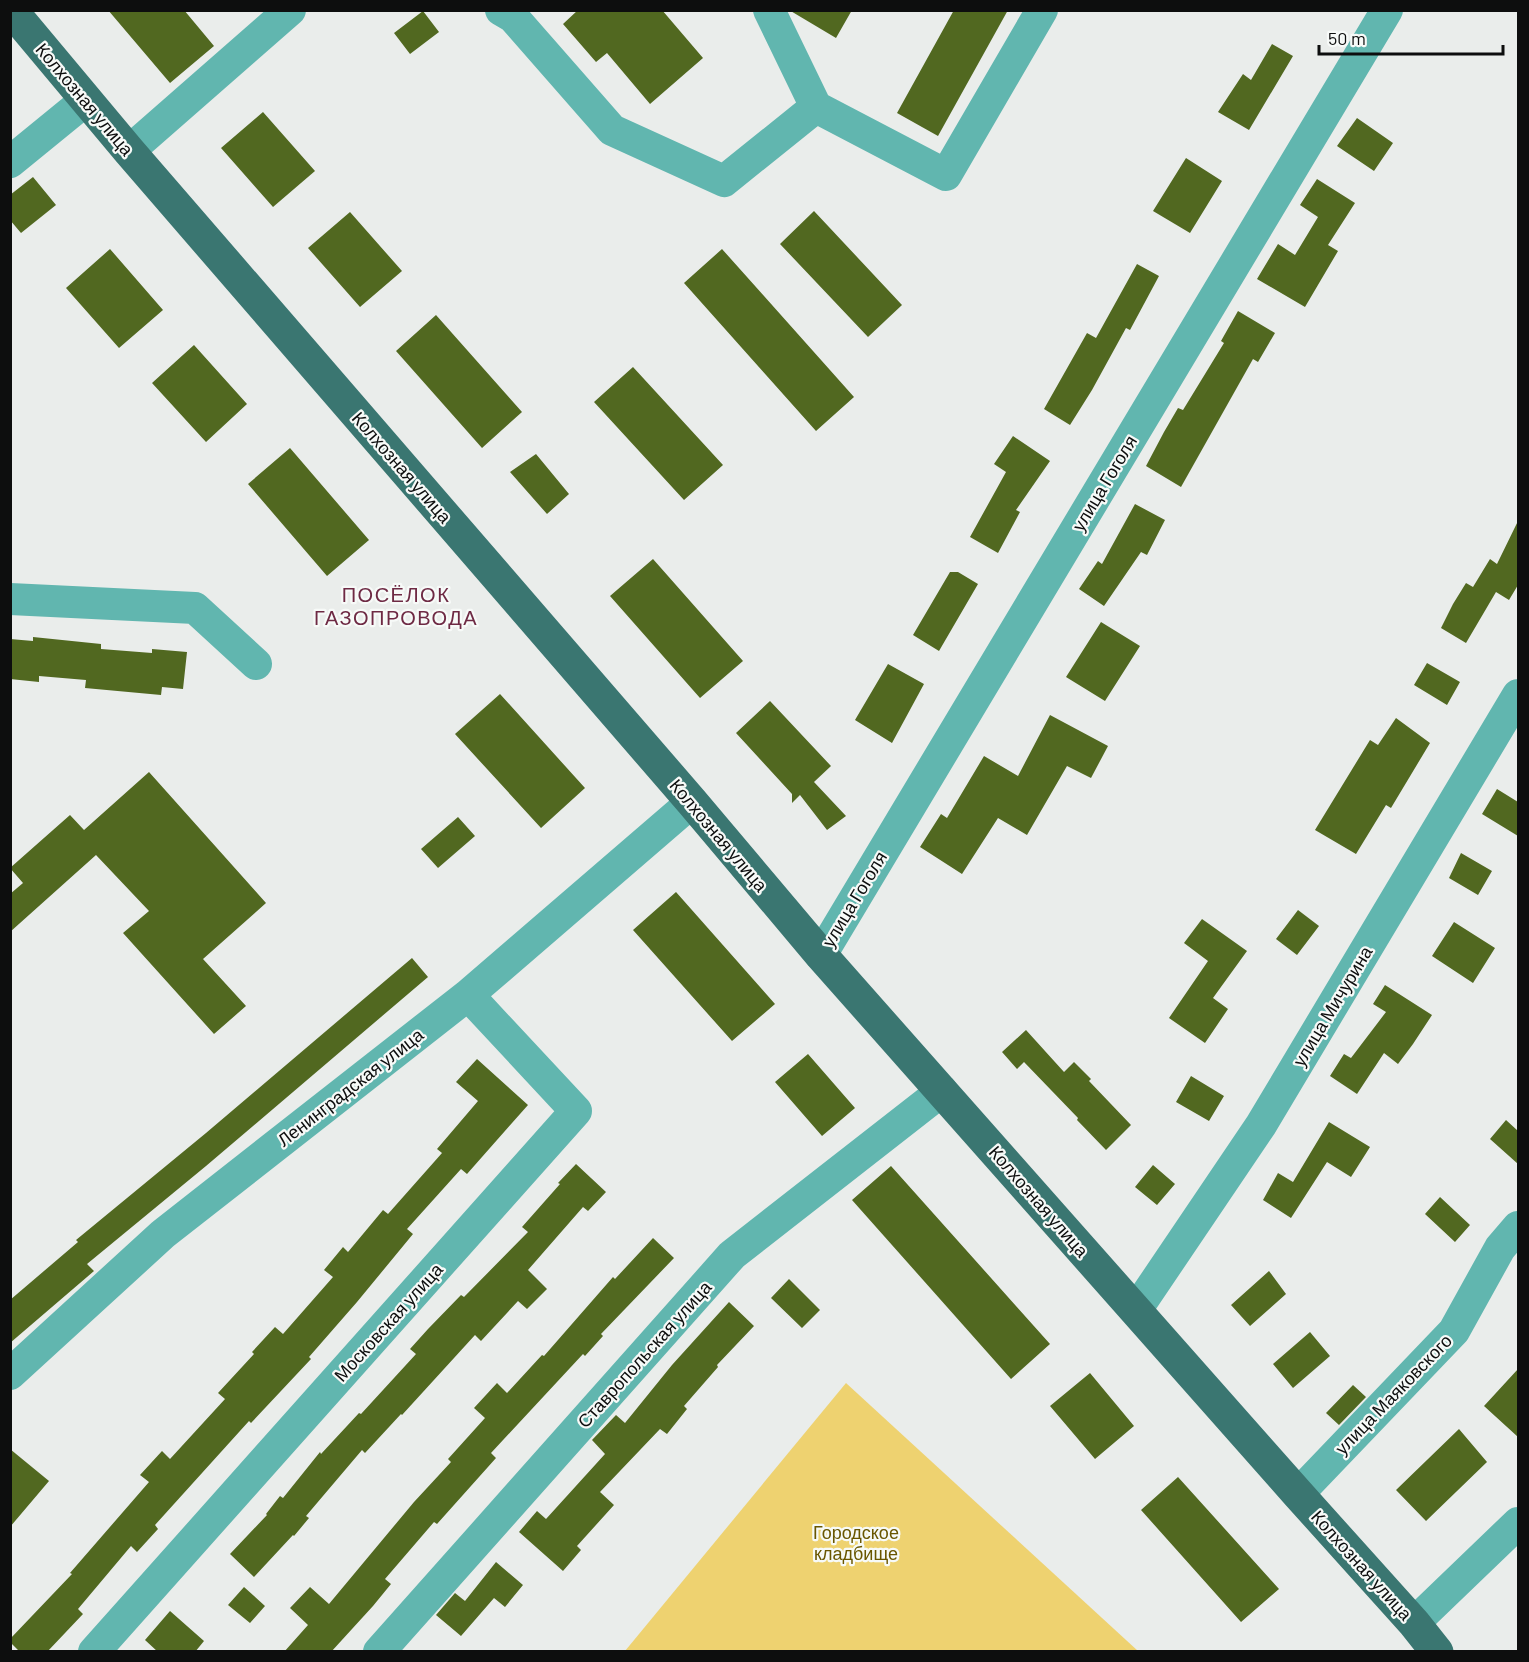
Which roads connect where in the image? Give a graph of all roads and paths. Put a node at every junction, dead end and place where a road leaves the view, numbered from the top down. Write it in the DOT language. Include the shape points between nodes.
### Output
graph roads {
  1 [pos="11,10"];
  2 [pos="290,10"];
  3 [pos="501,10"];
  4 [pos="769,10"];
  5 [pos="1042,10"];
  6 [pos="1387,10"];
  7 [pos="86,100"];
  8 [pos="816,107"];
  9 [pos="129,151"];
  10 [pos="10,162"];
  11 [pos="10,599"];
  12 [pos="256,664"];
  13 [pos="1518,695"];
  14 [pos="692,802"];
  15 [pos="820,955"];
  16 [pos="468,995"];
  17 [pos="942,1090"];
  18 [pos="1518,1227"];
  19 [pos="1136,1310"];
  20 [pos="10,1374"];
  21 [pos="1298,1494"];
  22 [pos="1518,1523"];
  23 [pos="1414,1623"];
  24 [pos="94,1652"];
  25 [pos="379,1652"];
  26 [pos="1437,1652"];
  1 -- 7 [label="main road, Колхозная улица"];
  2 -- 9 [label="street"];
  3 -- 8 [label="street" via="513,17 612,130 724,181"];
  4 -- 8 [label="street"];
  5 -- 8 [label="street" via="946,175"];
  6 -- 15 [label="street, улица Гоголя"];
  7 -- 9 [label="main road, Колхозная улица"];
  7 -- 10 [label="street"];
  9 -- 14 [label="main road, Колхозная улица"];
  11 -- 12 [label="street" via="195,608"];
  13 -- 19 [label="street, улица Мичурина" via="1261,1125"];
  14 -- 15 [label="main road, Колхозная улица"];
  14 -- 16 [label="street, Ленинградская улица"];
  15 -- 17 [label="main road, Колхозная улица"];
  16 -- 20 [label="street, Ленинградская улица" via="163,1234"];
  16 -- 24 [label="street, Московская улица" via="576,1111"];
  17 -- 19 [label="main road, Колхозная улица"];
  17 -- 25 [label="street, Ставропольская улица" via="732,1255"];
  18 -- 21 [label="street, улица Маяковского" via="1500,1248 1454,1331"];
  19 -- 21 [label="main road, Колхозная улица"];
  21 -- 23 [label="main road, Колхозная улица"];
  22 -- 23 [label="street"];
  23 -- 26 [label="main road, Колхозная улица"];
}
